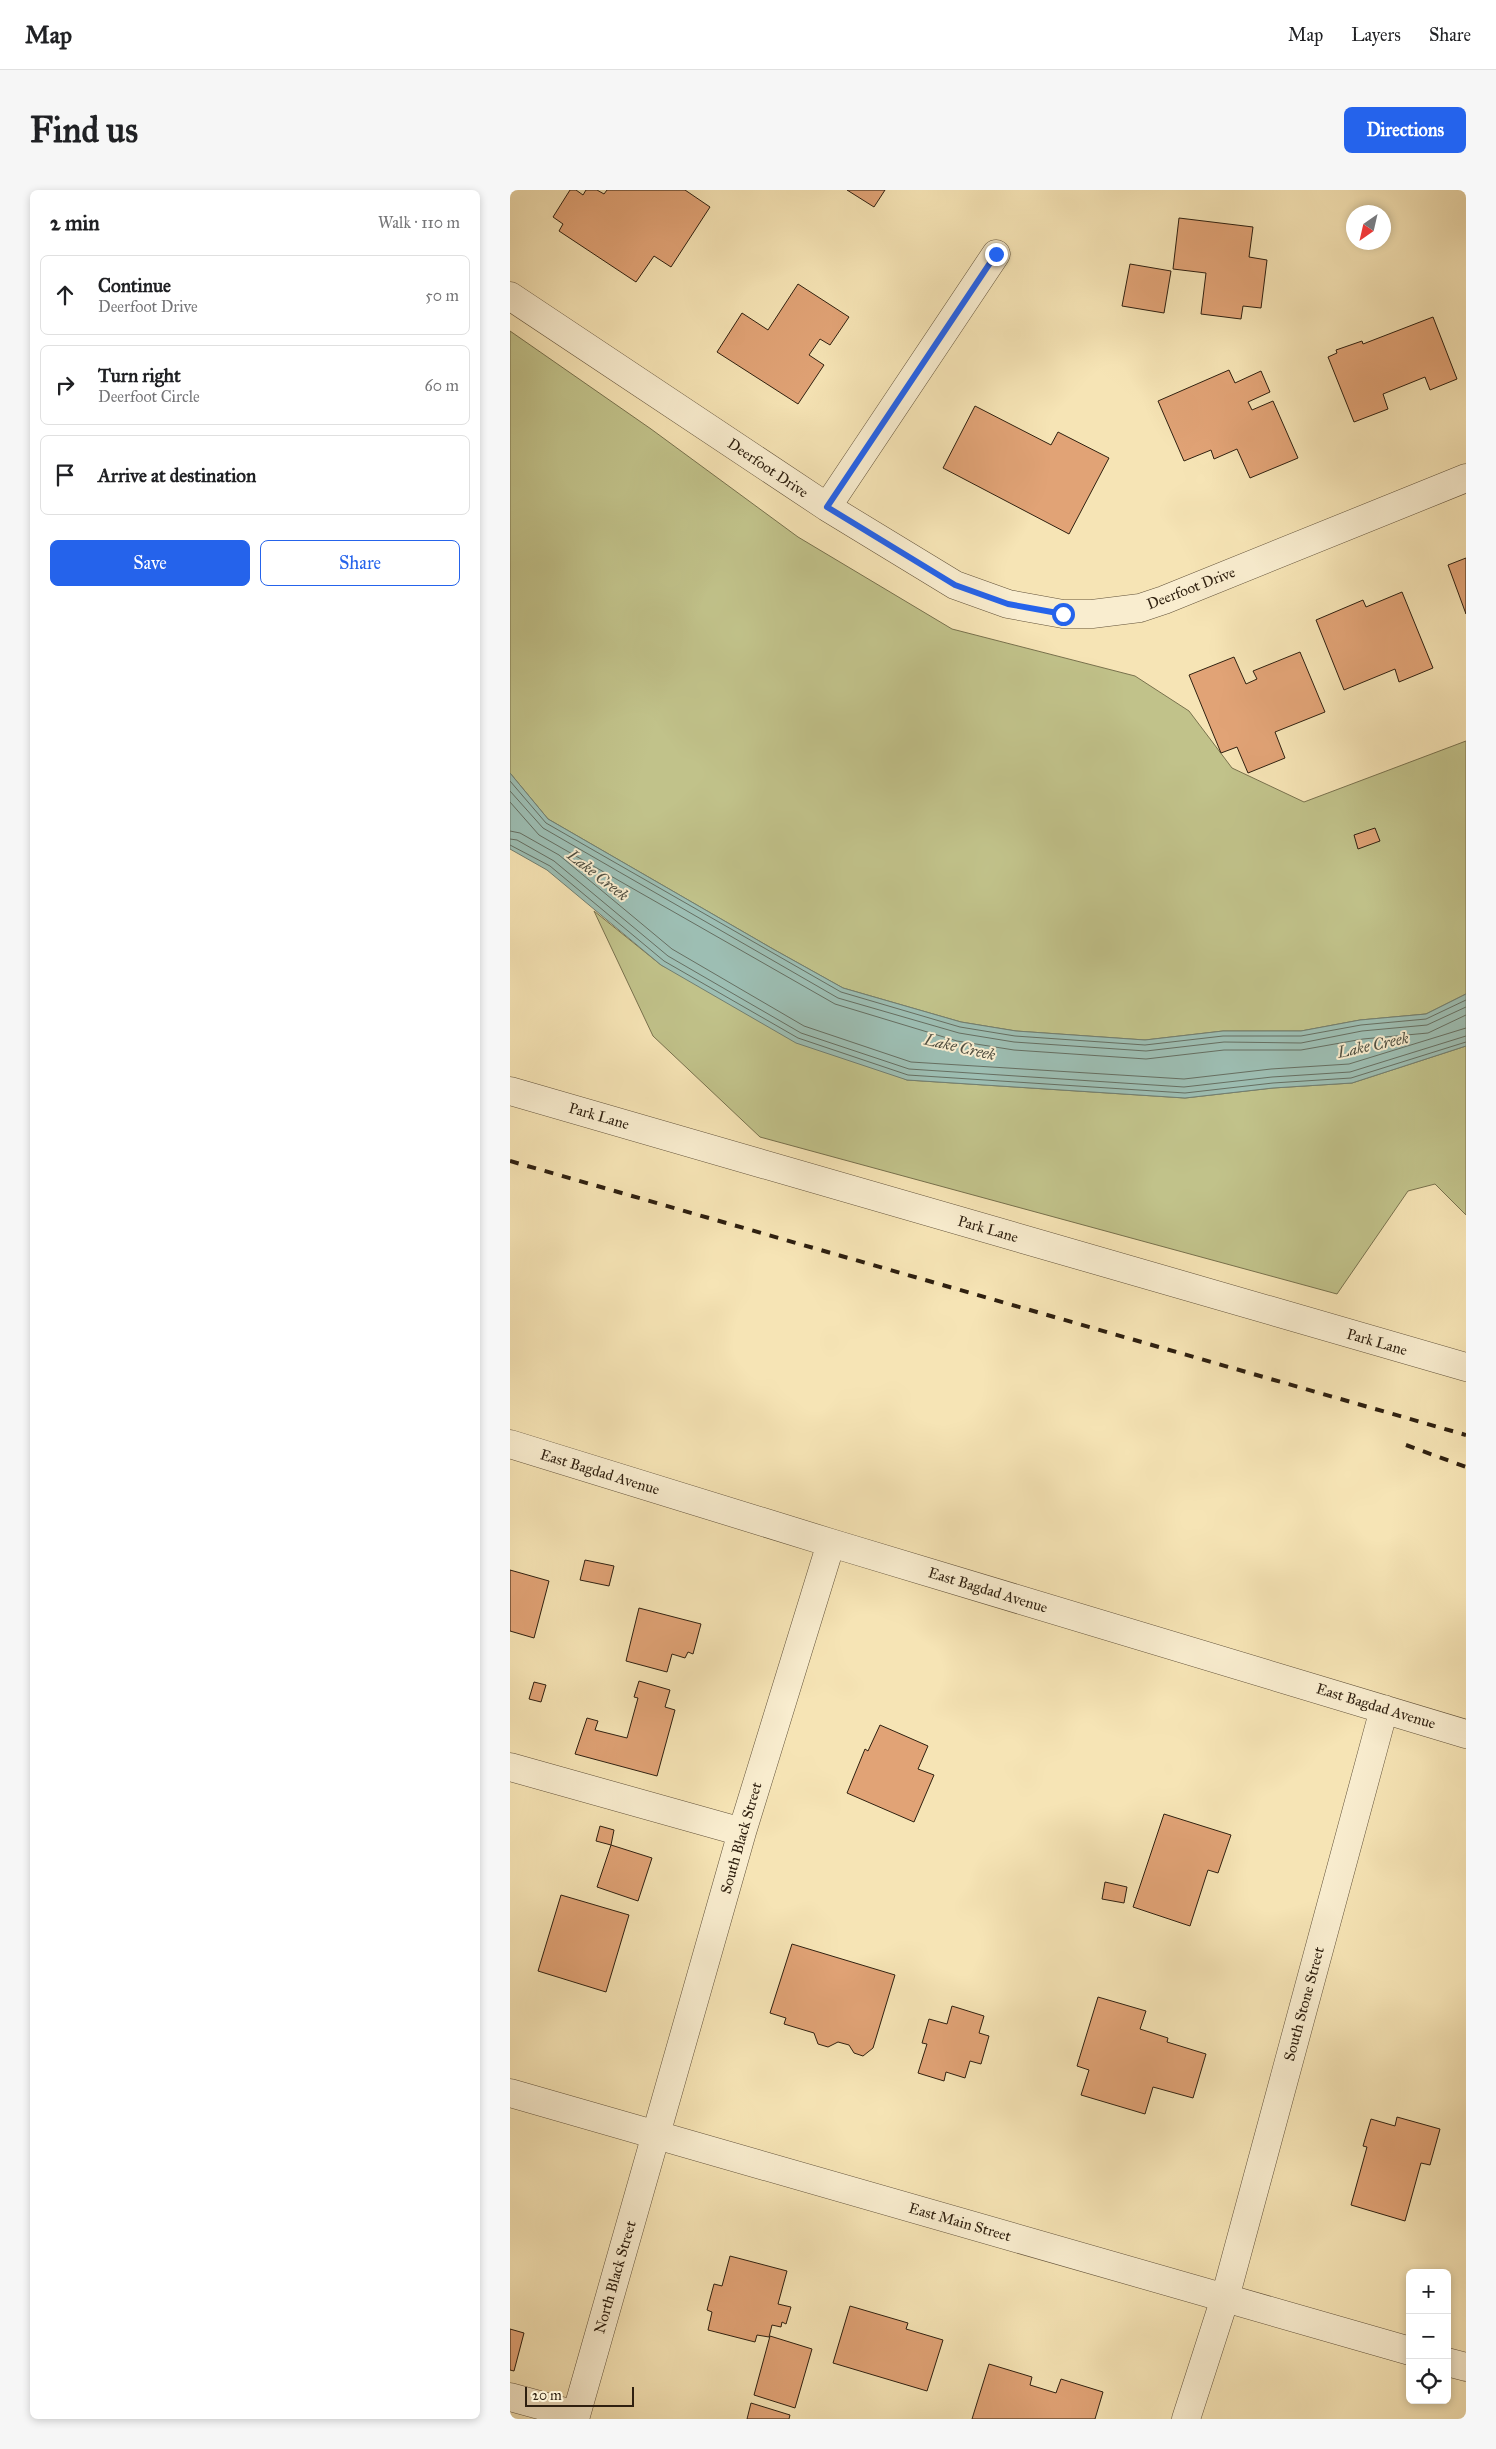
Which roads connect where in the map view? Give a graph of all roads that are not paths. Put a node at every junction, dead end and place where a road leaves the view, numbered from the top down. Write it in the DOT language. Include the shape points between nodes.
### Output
graph roads {
  1 [pos="996,254"];
  2 [pos="510,296"];
  3 [pos="1466,478"];
  4 [pos="827,507"];
  5 [pos="510,1091"];
  6 [pos="1466,1367"];
  7 [pos="510,1444"];
  8 [pos="831,1543"];
  9 [pos="1384,1709"];
  10 [pos="1466,1734"];
  11 [pos="510,1767"];
  12 [pos="742,1832"];
  13 [pos="510,2093"];
  14 [pos="655,2135"];
  15 [pos="1224,2298"];
  16 [pos="1406,2350"];
  17 [pos="1451,2363"];
  18 [pos="1466,2367"];
  19 [pos="510,2397"];
  20 [pos="576,2417"];
  21 [pos="1186,2419"];
  1 -- 4 [label="street"];
  2 -- 4 [label="street, Deerfoot Drive"];
  3 -- 4 [label="street, Deerfoot Drive" via="1164,600 1140,608 1092,614 1063,614 1008,604 955,585"];
  5 -- 6 [label="street, Park Lane"];
  7 -- 8 [label="street, East Bagdad Avenue"];
  8 -- 9 [label="street, East Bagdad Avenue"];
  8 -- 12 [label="street, South Black Street"];
  9 -- 10 [label="street, East Bagdad Avenue"];
  9 -- 15 [label="street, South Stone Street"];
  11 -- 12 [label="street"];
  12 -- 14 [label="street, South Black Street"];
  13 -- 14 [label="street, East Main Street"];
  14 -- 15 [label="street, East Main Street"];
  14 -- 20 [label="street, North Black Street"];
  15 -- 16 [label="street, East Main Street"];
  15 -- 21 [label="street, South Stone Street"];
  17 -- 18 [label="street"];
  19 -- 20 [label="street"];
}
